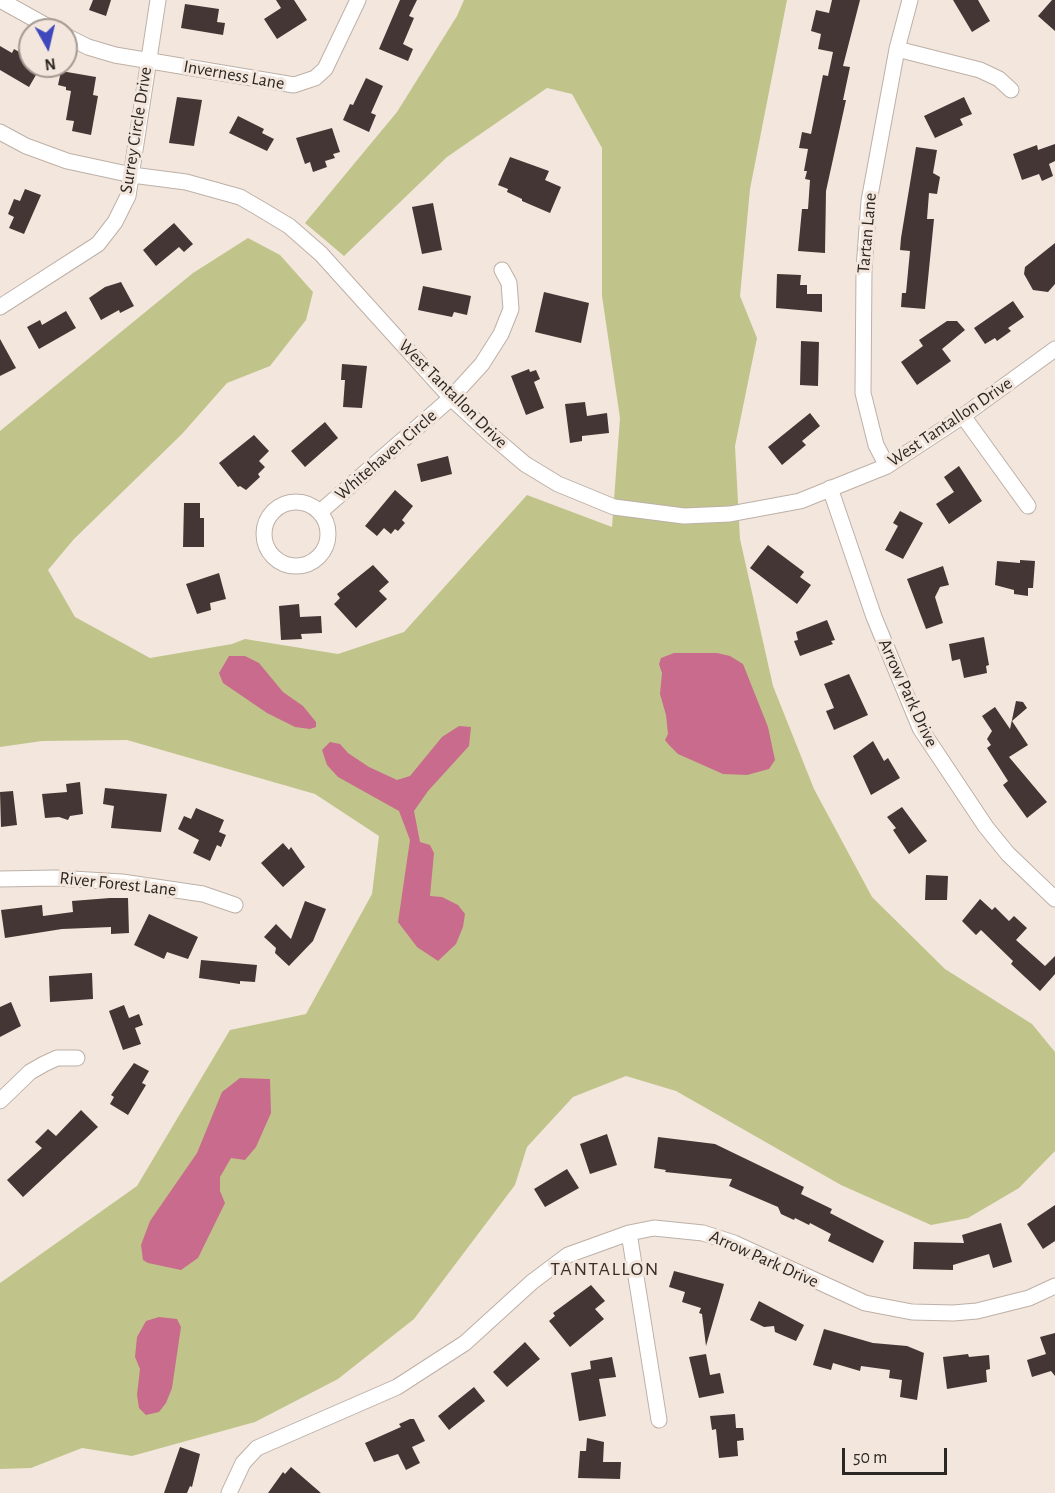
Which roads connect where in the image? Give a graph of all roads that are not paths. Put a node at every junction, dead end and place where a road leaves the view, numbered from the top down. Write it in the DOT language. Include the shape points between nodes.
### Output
graph roads {
  1 [pos="0,0"];
  2 [pos="158,0"];
  3 [pos="358,0"];
  4 [pos="910,0"];
  5 [pos="32,18"];
  6 [pos="78,42"];
  7 [pos="897,49"];
  8 [pos="147,61"];
  9 [pos="1011,90"];
  10 [pos="0,132"];
  11 [pos="132,175"];
  12 [pos="502,270"];
  13 [pos="0,307"];
  14 [pos="1055,349"];
  15 [pos="451,398"];
  16 [pos="963,416"];
  17 [pos="887,466"];
  18 [pos="830,488"];
  19 [pos="1028,506"];
  20 [pos="320,512"];
  21 [pos="0,879"];
  22 [pos="1055,898"];
  23 [pos="235,905"];
  24 [pos="76,1058"];
  25 [pos="0,1101"];
  26 [pos="629,1233"];
  27 [pos="1055,1286"];
  28 [pos="659,1420"];
  29 [pos="229,1493"];
  1 -- 5 [label="street"];
  2 -- 8 [label="street, Surrey Circle Drive"];
  3 -- 8 [label="street, Inverness Lane" via="325,69 312,80 280,84"];
  4 -- 7 [label="street, Tartan Lane"];
  6 -- 8 [label="street, Inverness Lane"];
  7 -- 9 [label="street" via="980,70"];
  7 -- 17 [label="street, Tartan Lane" via="869,201 861,337 867,417"];
  8 -- 11 [label="street, Surrey Circle Drive"];
  10 -- 11 [label="street, West Tantallon Drive" via="67,161"];
  11 -- 13 [label="street, Surrey Circle Drive" via="128,196 98,244"];
  11 -- 15 [label="street, West Tantallon Drive" via="186,182 240,197 289,226 321,254"];
  12 -- 15 [label="street, Whitehaven Circle" via="511,291 506,323 482,364"];
  14 -- 16 [label="street, West Tantallon Drive"];
  15 -- 18 [label="street, West Tantallon Drive" via="525,464 558,484 614,507 684,516 730,514 800,501"];
  15 -- 20 [label="street, Whitehaven Circle"];
  16 -- 17 [label="street, West Tantallon Drive"];
  16 -- 19 [label="street"];
  17 -- 18 [label="street, West Tantallon Drive"];
  18 -- 22 [label="street, Arrow Park Drive" via="874,617 920,728 986,827 1008,854"];
  20 -- 20 [label="street" via="297,502 272,513 264,531 265,542 276,560 296,567 307,565 324,552 329,531"];
  21 -- 23 [label="street, River Forest Lane" via="56,878 144,885 203,894"];
  24 -- 25 [label="street" via="57,1058 44,1064"];
  26 -- 27 [label="street, Arrow Park Drive" via="654,1228 703,1233 734,1243 865,1304 912,1312 977,1311 1029,1298"];
  26 -- 28 [label="street"];
  26 -- 29 [label="street, Arrow Park Drive" via="568,1255 465,1343 398,1387 257,1448 243,1463"];
}
